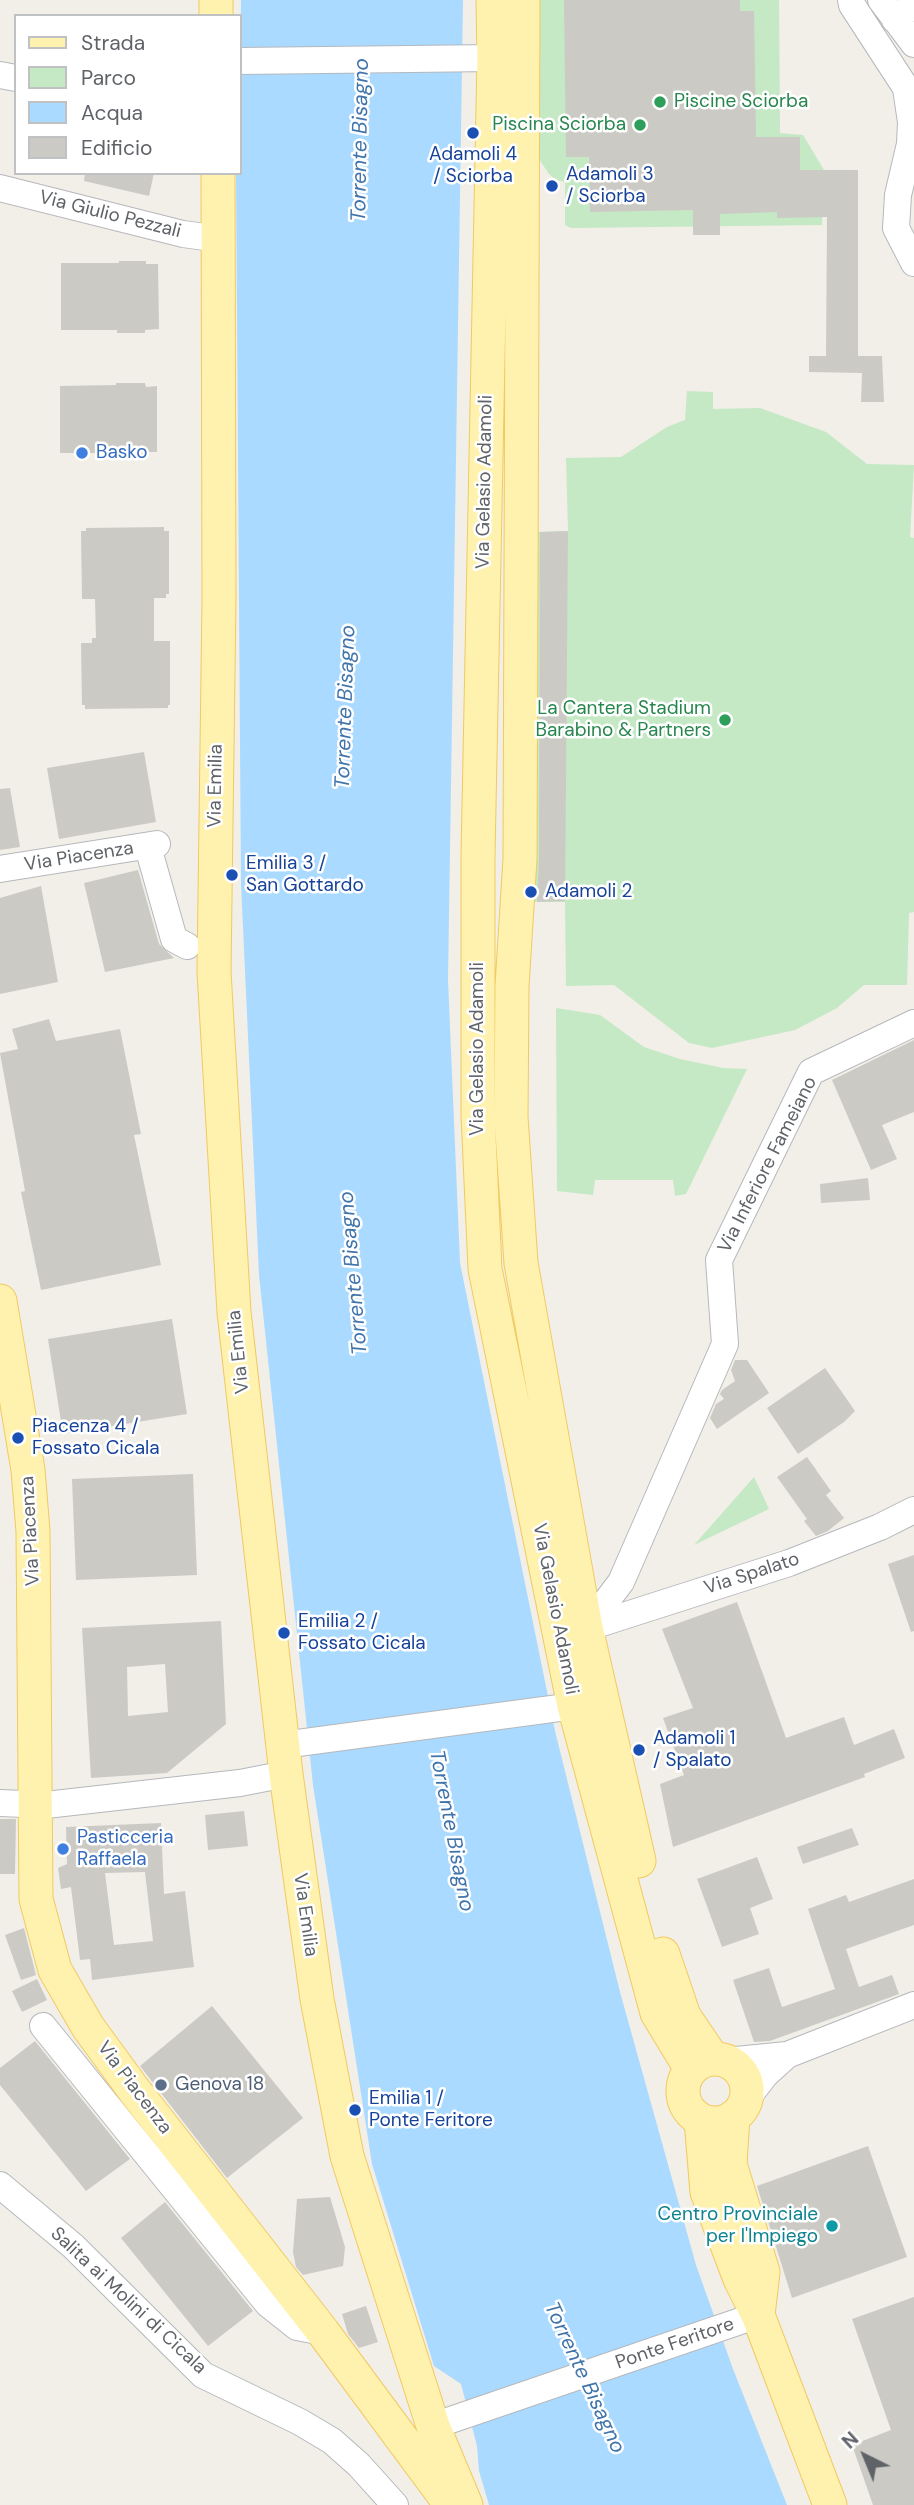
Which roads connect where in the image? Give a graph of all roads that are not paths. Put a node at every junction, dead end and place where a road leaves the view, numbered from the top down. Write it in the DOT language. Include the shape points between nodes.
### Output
graph roads {
  1 [pos="493,0"];
  2 [pos="851,0"];
  3 [pos="896,8"];
  4 [pos="524,16"];
  5 [pos="914,44"];
  6 [pos="484,59"];
  7 [pos="242,61"];
  8 [pos="218,175"];
  9 [pos="0,188"];
  10 [pos="220,239"];
  11 [pos="914,263"];
  12 [pos="0,869"];
  13 [pos="187,946"];
  14 [pos="914,1023"];
  15 [pos="0,1301"];
  16 [pos="914,1510"];
  17 [pos="586,1628"];
  18 [pos="566,1707"];
  19 [pos="293,1754"];
  20 [pos="0,1803"];
  21 [pos="34,1806"];
  22 [pos="914,2005"];
  23 [pos="43,2026"];
  24 [pos="787,2054"];
  25 [pos="710,2063"];
  26 [pos="739,2109"];
  27 [pos="701,2120"];
  28 [pos="0,2185"];
  29 [pos="758,2315"];
  30 [pos="323,2332"];
  31 [pos="447,2422"];
  32 [pos="393,2427"];
  33 [pos="395,2505"];
  34 [pos="451,2505"];
  35 [pos="466,2505"];
  36 [pos="831,2505"];
  1 -- 6 [label="main road, Via Gelasio Adamoli"];
  2 -- 11 [label="street" via="906,88 910,144 895,228"];
  3 -- 5 [label="street"];
  4 -- 6 [label="street"];
  4 -- 17 [label="main road, Via Gelasio Adamoli" via="520,859 512,986 511,1117 521,1263"];
  6 -- 7 [label="street"];
  6 -- 18 [label="main road, Via Gelasio Adamoli" via="478,1115 485,1269"];
  8 -- 10 [label="main road, Via Emilia"];
  9 -- 10 [label="street, Via Giulio Pezzali"];
  10 -- 19 [label="main road, Via Emilia" via="214,972 234,1312 272,1661"];
  12 -- 13 [label="street, Via Piacenza" via="153,845 174,939"];
  14 -- 17 [label="street, Via Inferiore Fameiano" via="811,1072 719,1260 724,1344 621,1582"];
  15 -- 21 [label="main road, Via Piacenza" via="28,1470 33,1531"];
  16 -- 17 [label="street, Via Spalato" via="789,1563"];
  17 -- 25 [label="main road, Via Gelasio Adamoli" via="669,1977"];
  18 -- 19 [label="street"];
  18 -- 25 [label="main road, Via Gelasio Adamoli" via="657,2012"];
  19 -- 21 [label="street" via="226,1784"];
  19 -- 31 [label="main road, Via Emilia" via="317,1999 347,2156"];
  20 -- 21 [label="street"];
  21 -- 30 [label="main road, Via Piacenza" via="36,1899 55,1970 88,2027 134,2090"];
  22 -- 24 [label="street"];
  23 -- 30 [label="street, Via Piacenza" via="268,2304 297,2328"];
  24 -- 25 [label="street"];
  24 -- 26 [label="street"];
  25 -- 26 [label="main road, Via Gelasio Adamoli" via="737,2068 743,2076 747,2087"];
  25 -- 27 [label="main road" via="683,2087 684,2101"];
  26 -- 27 [label="main road" via="715,2123"];
  26 -- 29 [label="main road, Via Gelasio Adamoli" via="730,2164 763,2272"];
  27 -- 29 [label="main road" via="707,2192"];
  28 -- 33 [label="street, Salita ai Molini di Cicala" via="73,2246 203,2375 332,2441"];
  29 -- 31 [label="street, Ponte Feritore"];
  29 -- 36 [label="main road"];
  30 -- 32 [label="main road, Via Piacenza"];
  31 -- 32 [label="main road"];
  31 -- 35 [label="main road, Via Emilia"];
  32 -- 34 [label="main road, Via Piacenza"];
}
